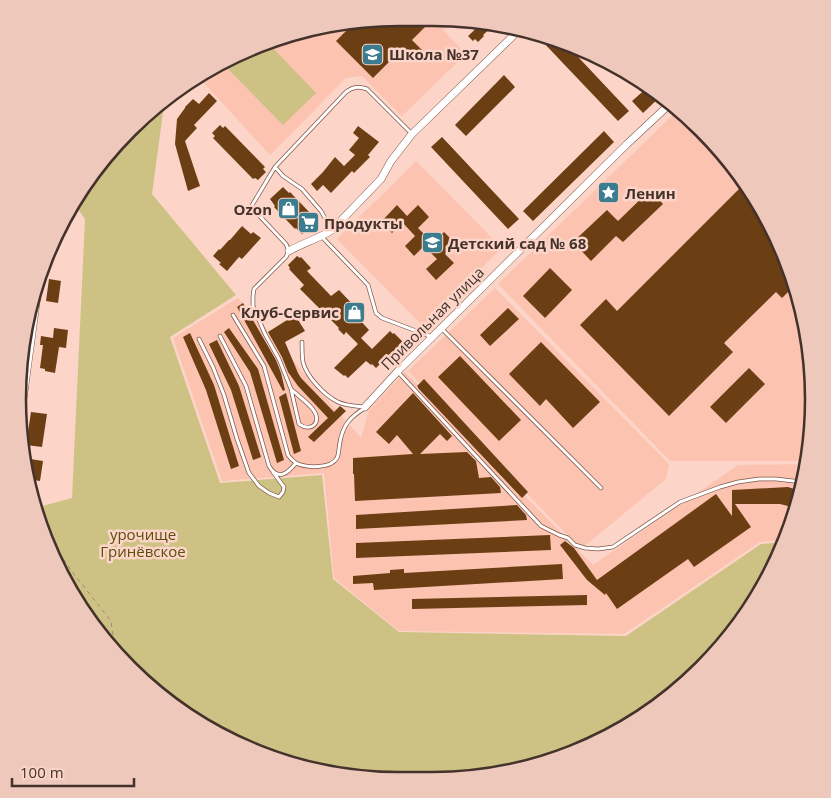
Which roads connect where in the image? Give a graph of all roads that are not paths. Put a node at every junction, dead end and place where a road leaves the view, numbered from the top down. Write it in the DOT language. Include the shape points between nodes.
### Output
graph roads {
  1 [pos="513,35"];
  2 [pos="665,108"];
  3 [pos="412,134"];
  4 [pos="275,168"];
  5 [pos="332,230"];
  6 [pos="322,236"];
  7 [pos="289,251"];
  8 [pos="233,315"];
  9 [pos="442,328"];
  10 [pos="33,329"];
  11 [pos="220,336"];
  12 [pos="432,337"];
  13 [pos="199,339"];
  14 [pos="302,342"];
  15 [pos="28,362"];
  16 [pos="398,371"];
  17 [pos="290,389"];
  18 [pos="365,407"];
  19 [pos="296,463"];
  20 [pos="273,472"];
  21 [pos="796,481"];
  22 [pos="601,488"];
  1 -- 3 [label="street"];
  2 -- 9 [label="street, Привольная улица"];
  3 -- 4 [label="lane" via="367,89 352,88"];
  3 -- 5 [label="street" via="381,179"];
  4 -- 5 [label="lane" via="302,189"];
  4 -- 7 [label="lane" via="252,207"];
  5 -- 6 [label="street"];
  6 -- 7 [label="street"];
  6 -- 12 [label="lane" via="368,286 376,313"];
  7 -- 17 [label="lane" via="254,289 253,306"];
  8 -- 19 [label="lane" via="264,366 288,455"];
  9 -- 12 [label="street, Привольная улица"];
  9 -- 22 [label="lane"];
  10 -- 15 [label="street"];
  11 -- 20 [label="lane" via="246,386"];
  12 -- 16 [label="street, Привольная улица"];
  13 -- 20 [label="lane" via="224,395 249,473 260,486 278,497 284,487"];
  14 -- 18 [label="lane" via="303,362 316,384 339,403"];
  16 -- 18 [label="street, Привольная улица"];
  16 -- 21 [label="lane" via="541,526 585,548 613,546 680,502 720,487 759,479"];
  17 -- 17 [label="lane" via="299,424 309,428 317,418 314,411"];
  18 -- 19 [label="lane" via="344,428 337,458 319,467"];
  19 -- 20 [label="lane" via="281,475"];
}
